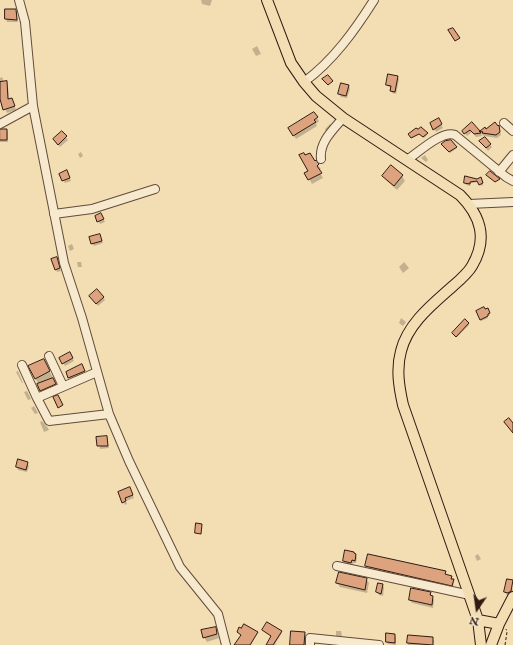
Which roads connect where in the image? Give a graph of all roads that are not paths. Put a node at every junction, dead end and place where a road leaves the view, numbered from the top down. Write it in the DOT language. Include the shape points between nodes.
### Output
graph roads {
  1 [pos="19,0"];
  2 [pos="267,0"];
  3 [pos="374,0"];
  4 [pos="304,82"];
  5 [pos="33,106"];
  6 [pos="343,118"];
  7 [pos="504,123"];
  8 [pos="0,124"];
  9 [pos="513,131"];
  10 [pos="513,155"];
  11 [pos="321,159"];
  12 [pos="407,160"];
  13 [pos="499,172"];
  14 [pos="513,181"];
  15 [pos="155,189"];
  16 [pos="513,202"];
  17 [pos="469,204"];
  18 [pos="54,214"];
  19 [pos="49,356"];
  20 [pos="22,365"];
  21 [pos="97,372"];
  22 [pos="63,386"];
  23 [pos="37,398"];
  24 [pos="109,414"];
  25 [pos="337,566"];
  26 [pos="470,595"];
  27 [pos="513,596"];
  28 [pos="478,620"];
  29 [pos="499,624"];
  30 [pos="343,644"];
  31 [pos="226,645"];
  32 [pos="310,645"];
  33 [pos="379,645"];
  34 [pos="481,645"];
  35 [pos="491,645"];
  1 -- 5 [label="street" via="25,22"];
  2 -- 4 [label="main road" via="291,63"];
  3 -- 4 [label="street" via="324,66"];
  4 -- 6 [label="main road" via="316,96"];
  5 -- 8 [label="street"];
  5 -- 18 [label="street"];
  6 -- 11 [label="street" via="322,144"];
  6 -- 12 [label="main road"];
  7 -- 9 [label="street"];
  10 -- 13 [label="street"];
  12 -- 13 [label="street" via="438,138 452,134"];
  12 -- 17 [label="main road" via="460,195"];
  13 -- 14 [label="street"];
  15 -- 18 [label="street" via="92,209"];
  16 -- 17 [label="street"];
  17 -- 26 [label="main road" via="477,215 481,230 479,248 472,266 412,327 401,351 398,371 403,405"];
  18 -- 21 [label="street" via="64,264"];
  19 -- 22 [label="street"];
  20 -- 23 [label="street"];
  21 -- 22 [label="street"];
  21 -- 24 [label="street"];
  22 -- 23 [label="street"];
  23 -- 24 [label="street" via="49,421"];
  24 -- 31 [label="street" via="180,567 218,614"];
  25 -- 26 [label="street"];
  26 -- 28 [label="main road"];
  27 -- 29 [label="main road"];
  28 -- 29 [label="main road"];
  28 -- 34 [label="main road"];
  29 -- 35 [label="main road"];
  30 -- 32 [label="street" via="310,638"];
  30 -- 33 [label="street"];
}
